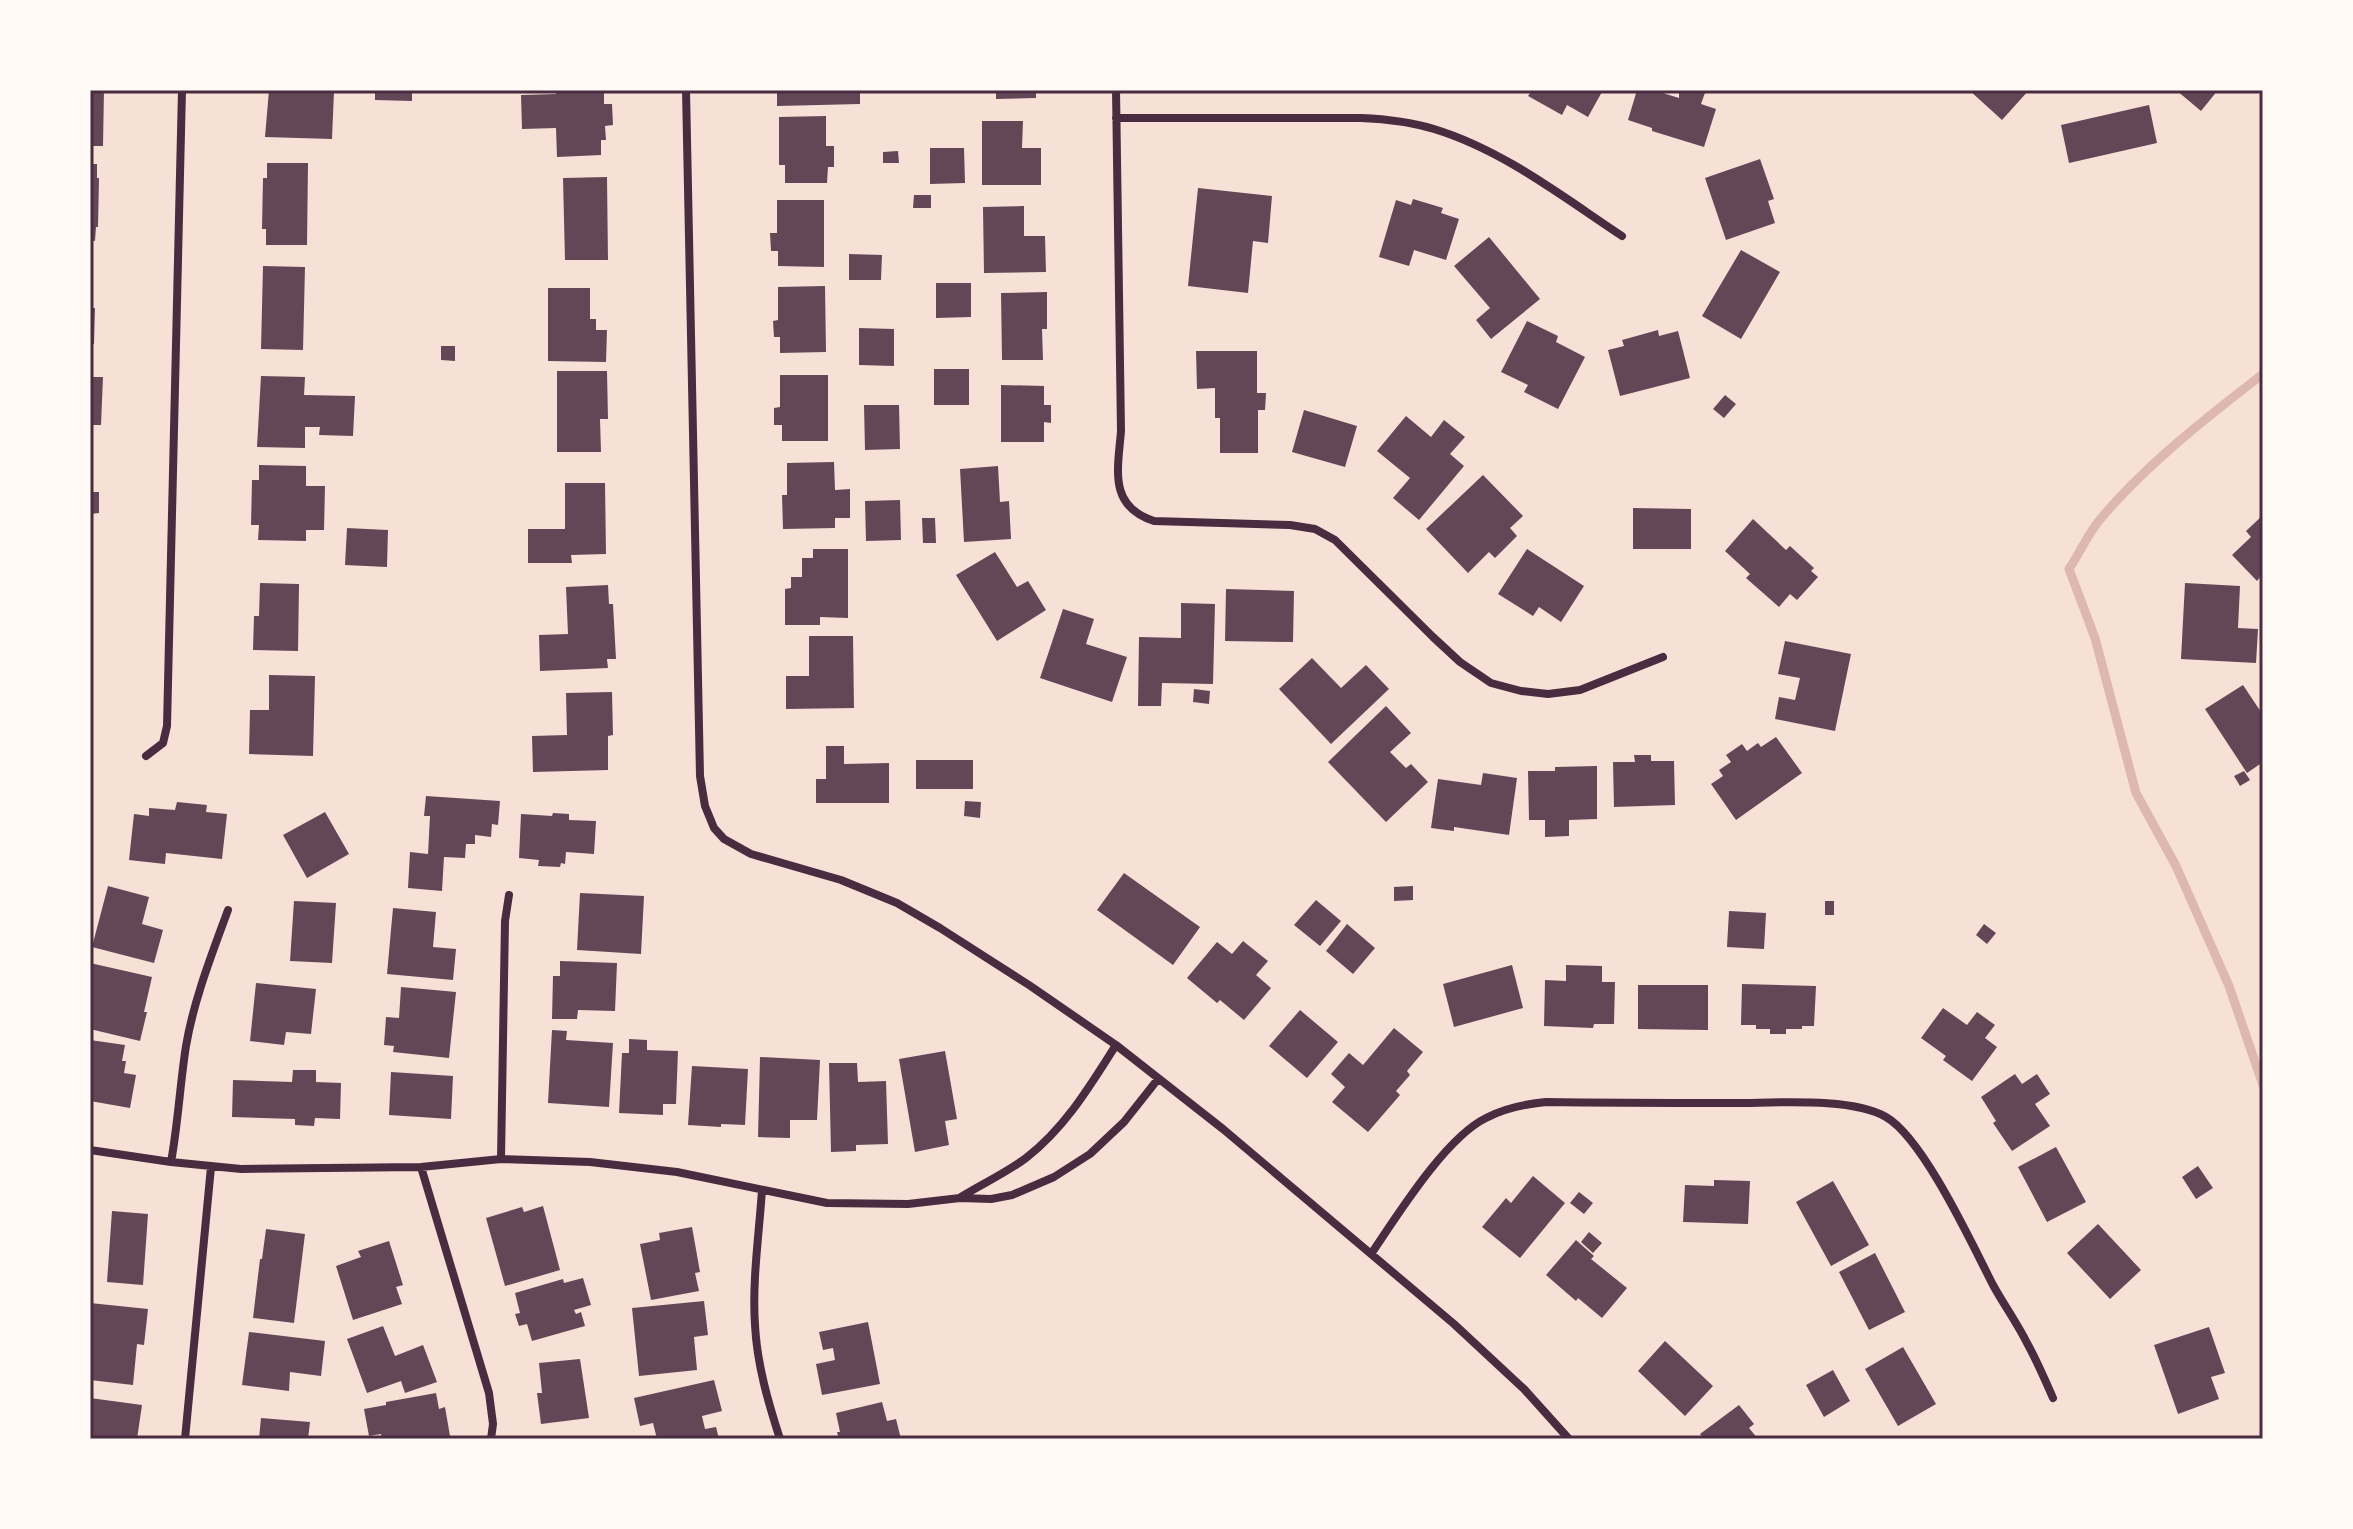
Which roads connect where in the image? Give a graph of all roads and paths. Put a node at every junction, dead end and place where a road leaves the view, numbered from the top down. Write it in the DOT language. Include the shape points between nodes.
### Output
graph roads {
  1 [pos="182,90"];
  2 [pos="686,90"];
  3 [pos="1116,90"];
  4 [pos="1116,118"];
  5 [pos="1622,236"];
  6 [pos="1663,657"];
  7 [pos="146,756"];
  8 [pos="509,895"];
  9 [pos="228,910"];
  10 [pos="1116,1045"];
  11 [pos="1158,1079"];
  12 [pos="90,1150"];
  13 [pos="501,1159"];
  14 [pos="171,1162"];
  15 [pos="211,1167"];
  16 [pos="421,1167"];
  17 [pos="762,1190"];
  18 [pos="960,1198"];
  19 [pos="1371,1254"];
  20 [pos="2053,1398"];
  21 [pos="185,1439"];
  22 [pos="491,1439"];
  23 [pos="780,1439"];
  24 [pos="1569,1439"];
  1 -- 7 [label="street" via="167,726 163,743"];
  2 -- 10 [label="street" via="699,748 705,806 714,828 751,854 897,903"];
  3 -- 4 [label="street"];
  4 -- 5 [label="street" via="1361,118 1433,128 1509,162"];
  4 -- 6 [label="street" via="1121,431 1117,484 1141,517 1315,529 1335,540 1460,662 1491,683 1548,694 1580,690"];
  8 -- 13 [label="street"];
  9 -- 14 [label="street" via="187,1044"];
  10 -- 11 [label="street"];
  10 -- 18 [label="street" via="1060,1127 1026,1158"];
  11 -- 18 [label="street" via="1124,1122 1090,1154 1054,1177 1012,1195"];
  11 -- 19 [label="street"];
  12 -- 14 [label="street"];
  13 -- 16 [label="street"];
  13 -- 17 [label="street" via="677,1172"];
  14 -- 15 [label="street"];
  15 -- 16 [label="street"];
  15 -- 21 [label="street"];
  16 -- 22 [label="street" via="489,1393"];
  17 -- 18 [label="street" via="858,1205"];
  17 -- 23 [label="street" via="755,1326 765,1391"];
  19 -- 20 [label="street" via="1444,1153 1466,1130 1504,1110 1546,1102 1801,1103 1869,1109 1886,1116 1912,1141 2027,1342"];
  19 -- 24 [label="street" via="1524,1389"];
}
